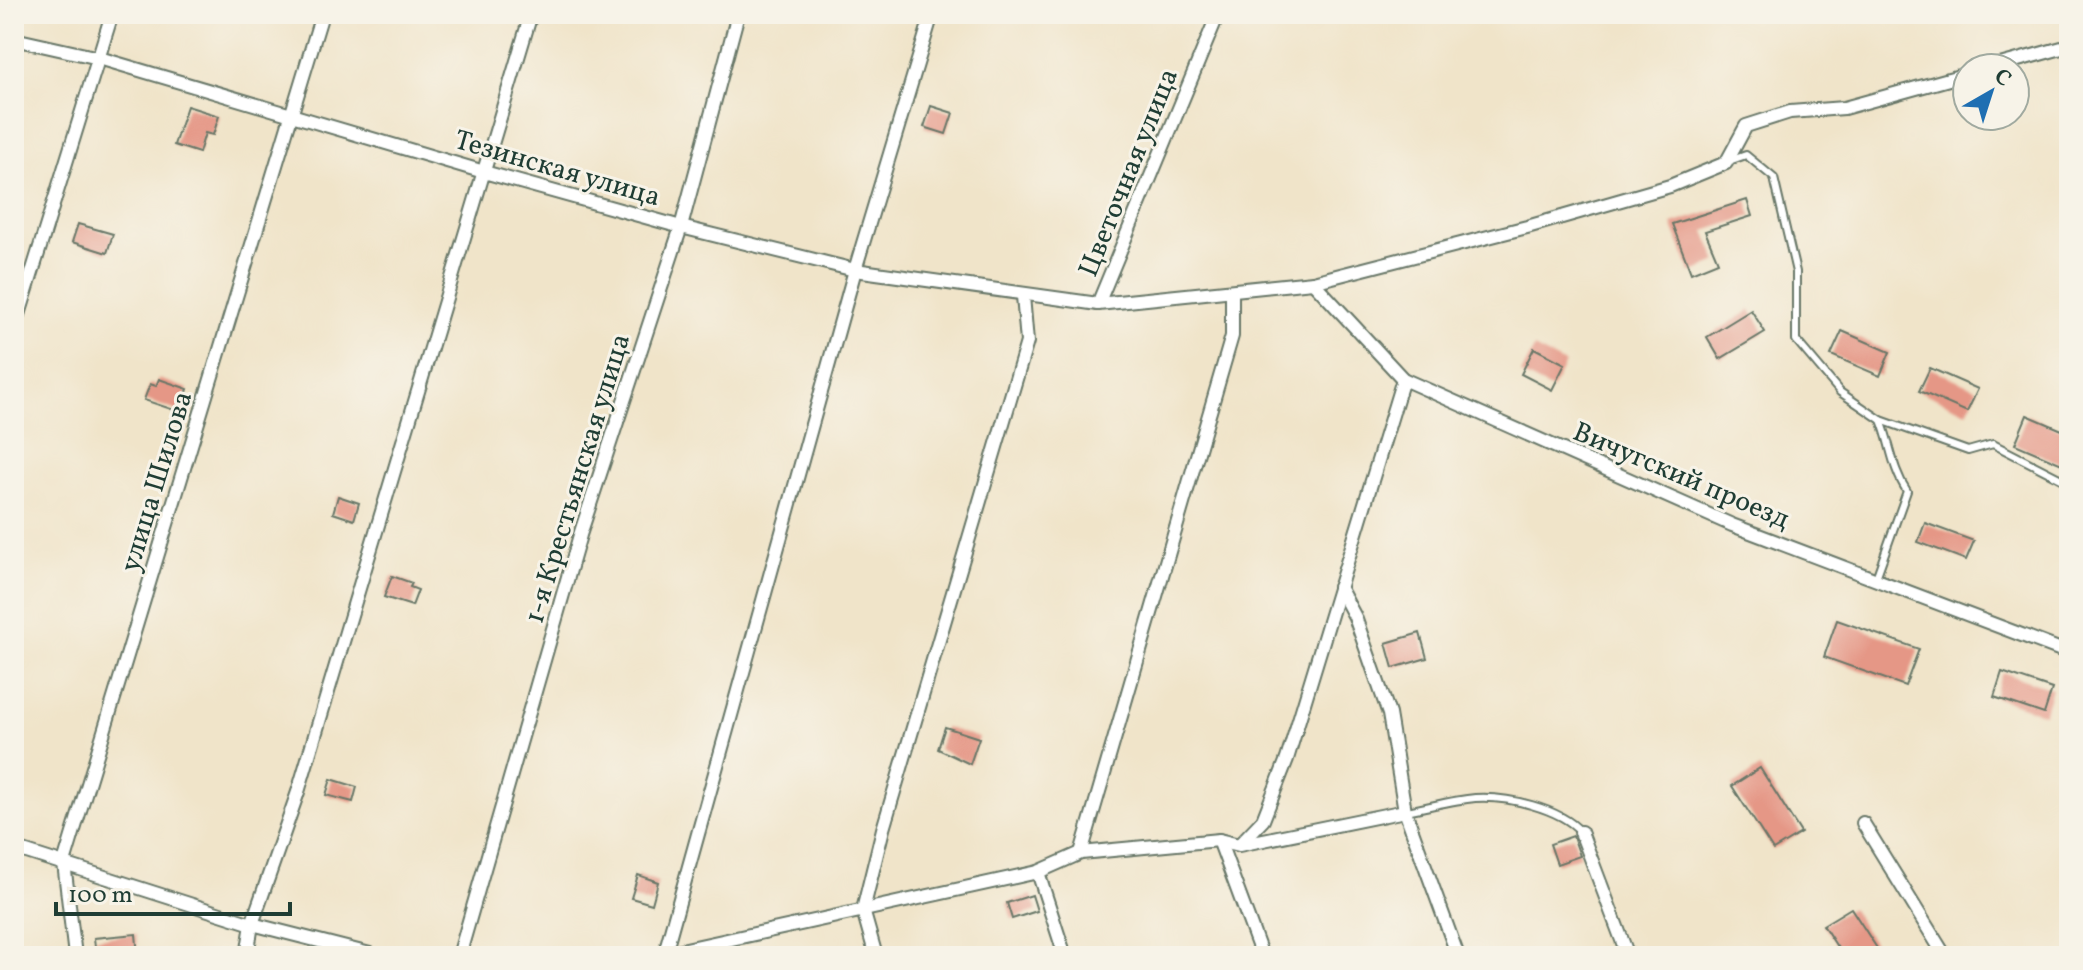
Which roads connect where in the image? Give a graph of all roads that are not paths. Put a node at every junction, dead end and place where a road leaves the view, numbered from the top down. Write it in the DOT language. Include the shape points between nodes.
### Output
graph roads {
  1 [pos="112,14"];
  2 [pos="322,14"];
  3 [pos="531,14"];
  4 [pos="738,14"];
  5 [pos="932,14"];
  6 [pos="1218,14"];
  7 [pos="14,39"];
  8 [pos="2069,46"];
  9 [pos="2031,56"];
  10 [pos="99,58"];
  11 [pos="1951,78"];
  12 [pos="291,113"];
  13 [pos="1726,163"];
  14 [pos="484,172"];
  15 [pos="681,227"];
  16 [pos="855,270"];
  17 [pos="1313,282"];
  18 [pos="1232,293"];
  19 [pos="1023,296"];
  20 [pos="1098,304"];
  21 [pos="14,331"];
  22 [pos="1403,379"];
  23 [pos="1881,420"];
  24 [pos="2069,483"];
  25 [pos="1876,578"];
  26 [pos="1339,587"];
  27 [pos="2069,653"];
  28 [pos="1405,811"];
  29 [pos="1863,823"];
  30 [pos="1581,832"];
  31 [pos="1219,840"];
  32 [pos="1239,845"];
  33 [pos="14,848"];
  34 [pos="1081,853"];
  35 [pos="64,863"];
  36 [pos="1038,872"];
  37 [pos="863,910"];
  38 [pos="252,924"];
  39 [pos="660,955"];
  40 [pos="75,956"];
  41 [pos="247,956"];
  42 [pos="378,956"];
  43 [pos="459,956"];
  44 [pos="876,956"];
  45 [pos="1065,956"];
  46 [pos="1262,956"];
  47 [pos="1458,956"];
  48 [pos="1628,956"];
  49 [pos="1945,956"];
  1 -- 10 [label="street"];
  2 -- 12 [label="street, улица Шилова"];
  3 -- 14 [label="street"];
  4 -- 15 [label="street, 1-я Крестьянская улица"];
  5 -- 16 [label="street"];
  6 -- 20 [label="street, Цветочная улица"];
  7 -- 10 [label="street, Тезинская улица"];
  8 -- 9 [label="street"];
  10 -- 12 [label="street, Тезинская улица"];
  10 -- 21 [label="street"];
  11 -- 13 [label="street" via="1844,108 1790,112 1746,126"];
  12 -- 14 [label="street, Тезинская улица"];
  12 -- 35 [label="street, улица Шилова"];
  13 -- 17 [label="street, Тезинская улица" via="1670,186"];
  13 -- 23 [label="lane" via="1746,155 1774,178 1796,272 1796,340 1840,392"];
  14 -- 15 [label="street, Тезинская улица"];
  14 -- 38 [label="street" via="298,792"];
  15 -- 16 [label="street, Тезинская улица"];
  15 -- 43 [label="street, 1-я Крестьянская улица" via="580,535"];
  16 -- 19 [label="street, Тезинская улица"];
  16 -- 39 [label="street"];
  17 -- 18 [label="street, Тезинская улица"];
  17 -- 22 [label="street, Вичугский проезд"];
  18 -- 20 [label="street, Тезинская улица"];
  18 -- 34 [label="street" via="1232,336"];
  19 -- 20 [label="street, Тезинская улица"];
  19 -- 37 [label="street" via="1027,342"];
  22 -- 25 [label="street, Вичугский проезд" via="1732,525"];
  22 -- 26 [label="street"];
  23 -- 24 [label="lane" via="1968,451 1993,444"];
  23 -- 25 [label="lane" via="1895,473 1907,491"];
  25 -- 27 [label="street, Вичугский проезд"];
  26 -- 28 [label="street" via="1389,714"];
  26 -- 32 [label="street" via="1287,759 1263,820"];
  28 -- 30 [label="lane" via="1477,798 1546,811 1570,819"];
  28 -- 32 [label="street"];
  28 -- 47 [label="street"];
  29 -- 49 [label="street"];
  30 -- 48 [label="street"];
  31 -- 32 [label="street"];
  31 -- 34 [label="street"];
  31 -- 46 [label="street"];
  33 -- 35 [label="street"];
  34 -- 36 [label="street"];
  35 -- 38 [label="street"];
  35 -- 40 [label="street"];
  36 -- 37 [label="street"];
  36 -- 45 [label="street"];
  37 -- 39 [label="street"];
  37 -- 44 [label="street"];
  38 -- 41 [label="street"];
  38 -- 42 [label="street"];
}
